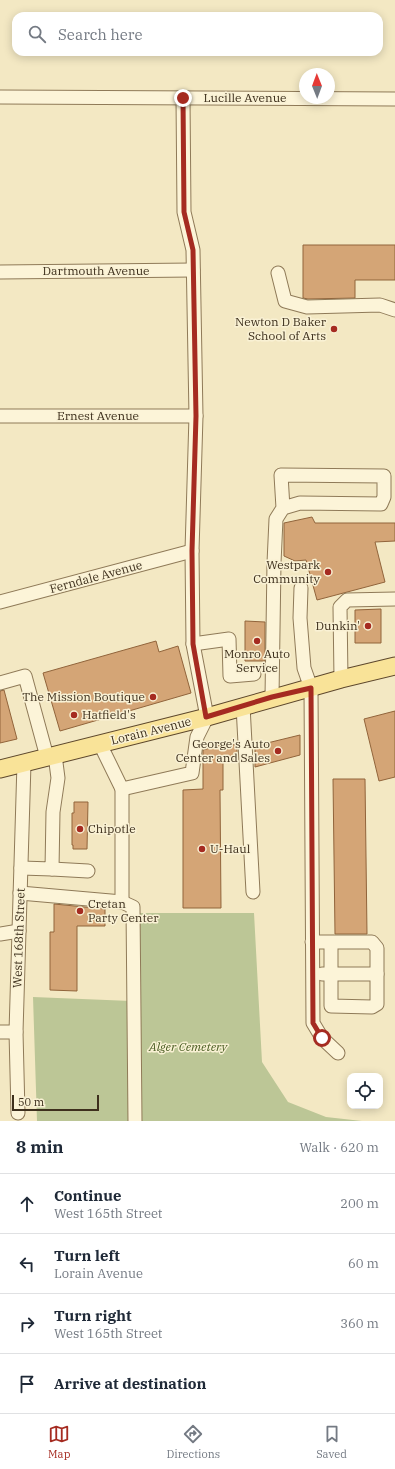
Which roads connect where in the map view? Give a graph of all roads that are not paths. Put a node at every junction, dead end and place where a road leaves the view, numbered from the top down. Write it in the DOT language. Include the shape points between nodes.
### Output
graph roads {
  1 [pos="0,96"];
  2 [pos="183,98"];
  3 [pos="395,98"];
  4 [pos="193,270"];
  5 [pos="0,272"];
  6 [pos="278,273"];
  7 [pos="395,310"];
  8 [pos="0,416"];
  9 [pos="196,416"];
  10 [pos="283,508"];
  11 [pos="192,551"];
  12 [pos="301,588"];
  13 [pos="395,599"];
  14 [pos="0,602"];
  15 [pos="193,644"];
  16 [pos="395,666"];
  17 [pos="254,674"];
  18 [pos="341,679"];
  19 [pos="0,683"];
  20 [pos="311,688"];
  21 [pos="272,697"];
  22 [pos="244,706"];
  23 [pos="206,717"];
  24 [pos="100,744"];
  25 [pos="51,756"];
  26 [pos="24,763"];
  27 [pos="0,769"];
  28 [pos="122,789"];
  29 [pos="21,868"];
  30 [pos="52,869"];
  31 [pos="88,871"];
  32 [pos="253,892"];
  33 [pos="20,894"];
  34 [pos="122,902"];
  35 [pos="19,932"];
  36 [pos="0,934"];
  37 [pos="312,942"];
  38 [pos="331,942"];
  39 [pos="312,974"];
  40 [pos="331,974"];
  41 [pos="377,974"];
  42 [pos="0,1032"];
  43 [pos="16,1032"];
  44 [pos="338,1053"];
  45 [pos="18,1113"];
  46 [pos="135,1121"];
  1 -- 2 [label="street, Lucille Avenue"];
  2 -- 3 [label="street, Lucille Avenue"];
  2 -- 4 [label="street" via="184,212 193,250"];
  4 -- 5 [label="street, Dartmouth Avenue"];
  4 -- 9 [label="street"];
  6 -- 7 [label="street" via="285,301 307,307 380,305"];
  8 -- 9 [label="street, Ernest Avenue"];
  9 -- 11 [label="street"];
  10 -- 10 [label="street" via="300,503 381,504 384,497 384,476 281,476"];
  10 -- 21 [label="street" via="276,519"];
  11 -- 14 [label="street, Ferndale Avenue"];
  11 -- 15 [label="street"];
  12 -- 20 [label="street" via="300,618 304,668"];
  13 -- 18 [label="street" via="347,600 340,607"];
  15 -- 17 [label="street" via="229,639 230,676"];
  15 -- 23 [label="street"];
  16 -- 18 [label="main road, Lorain Avenue"];
  18 -- 20 [label="main road, Lorain Avenue"];
  19 -- 25 [label="street" via="25,676"];
  20 -- 21 [label="main road, Lorain Avenue"];
  20 -- 37 [label="street"];
  21 -- 22 [label="main road, Lorain Avenue"];
  22 -- 23 [label="main road, Lorain Avenue"];
  22 -- 32 [label="street"];
  23 -- 24 [label="main road, Lorain Avenue"];
  23 -- 28 [label="street" via="197,737 192,773"];
  24 -- 25 [label="main road, Lorain Avenue"];
  24 -- 28 [label="street"];
  25 -- 26 [label="main road, Lorain Avenue"];
  25 -- 30 [label="street" via="58,778 53,812"];
  26 -- 27 [label="main road, Lorain Avenue"];
  26 -- 29 [label="street, West 168th Street"];
  28 -- 34 [label="street"];
  29 -- 30 [label="street"];
  29 -- 33 [label="street, West 168th Street"];
  30 -- 31 [label="street"];
  33 -- 34 [label="street"];
  33 -- 35 [label="street, West 168th Street"];
  34 -- 46 [label="street" via="132,907"];
  35 -- 36 [label="street"];
  35 -- 43 [label="street, West 168th Street"];
  37 -- 38 [label="street"];
  37 -- 39 [label="street"];
  38 -- 40 [label="street"];
  38 -- 41 [label="street" via="372,942 377,948"];
  39 -- 40 [label="street"];
  39 -- 44 [label="street" via="313,1023 322,1038"];
  40 -- 41 [label="street"];
  40 -- 41 [label="street" via="330,1006 372,1007 377,1004"];
  42 -- 43 [label="street"];
  43 -- 45 [label="street, West 168th Street"];
}
